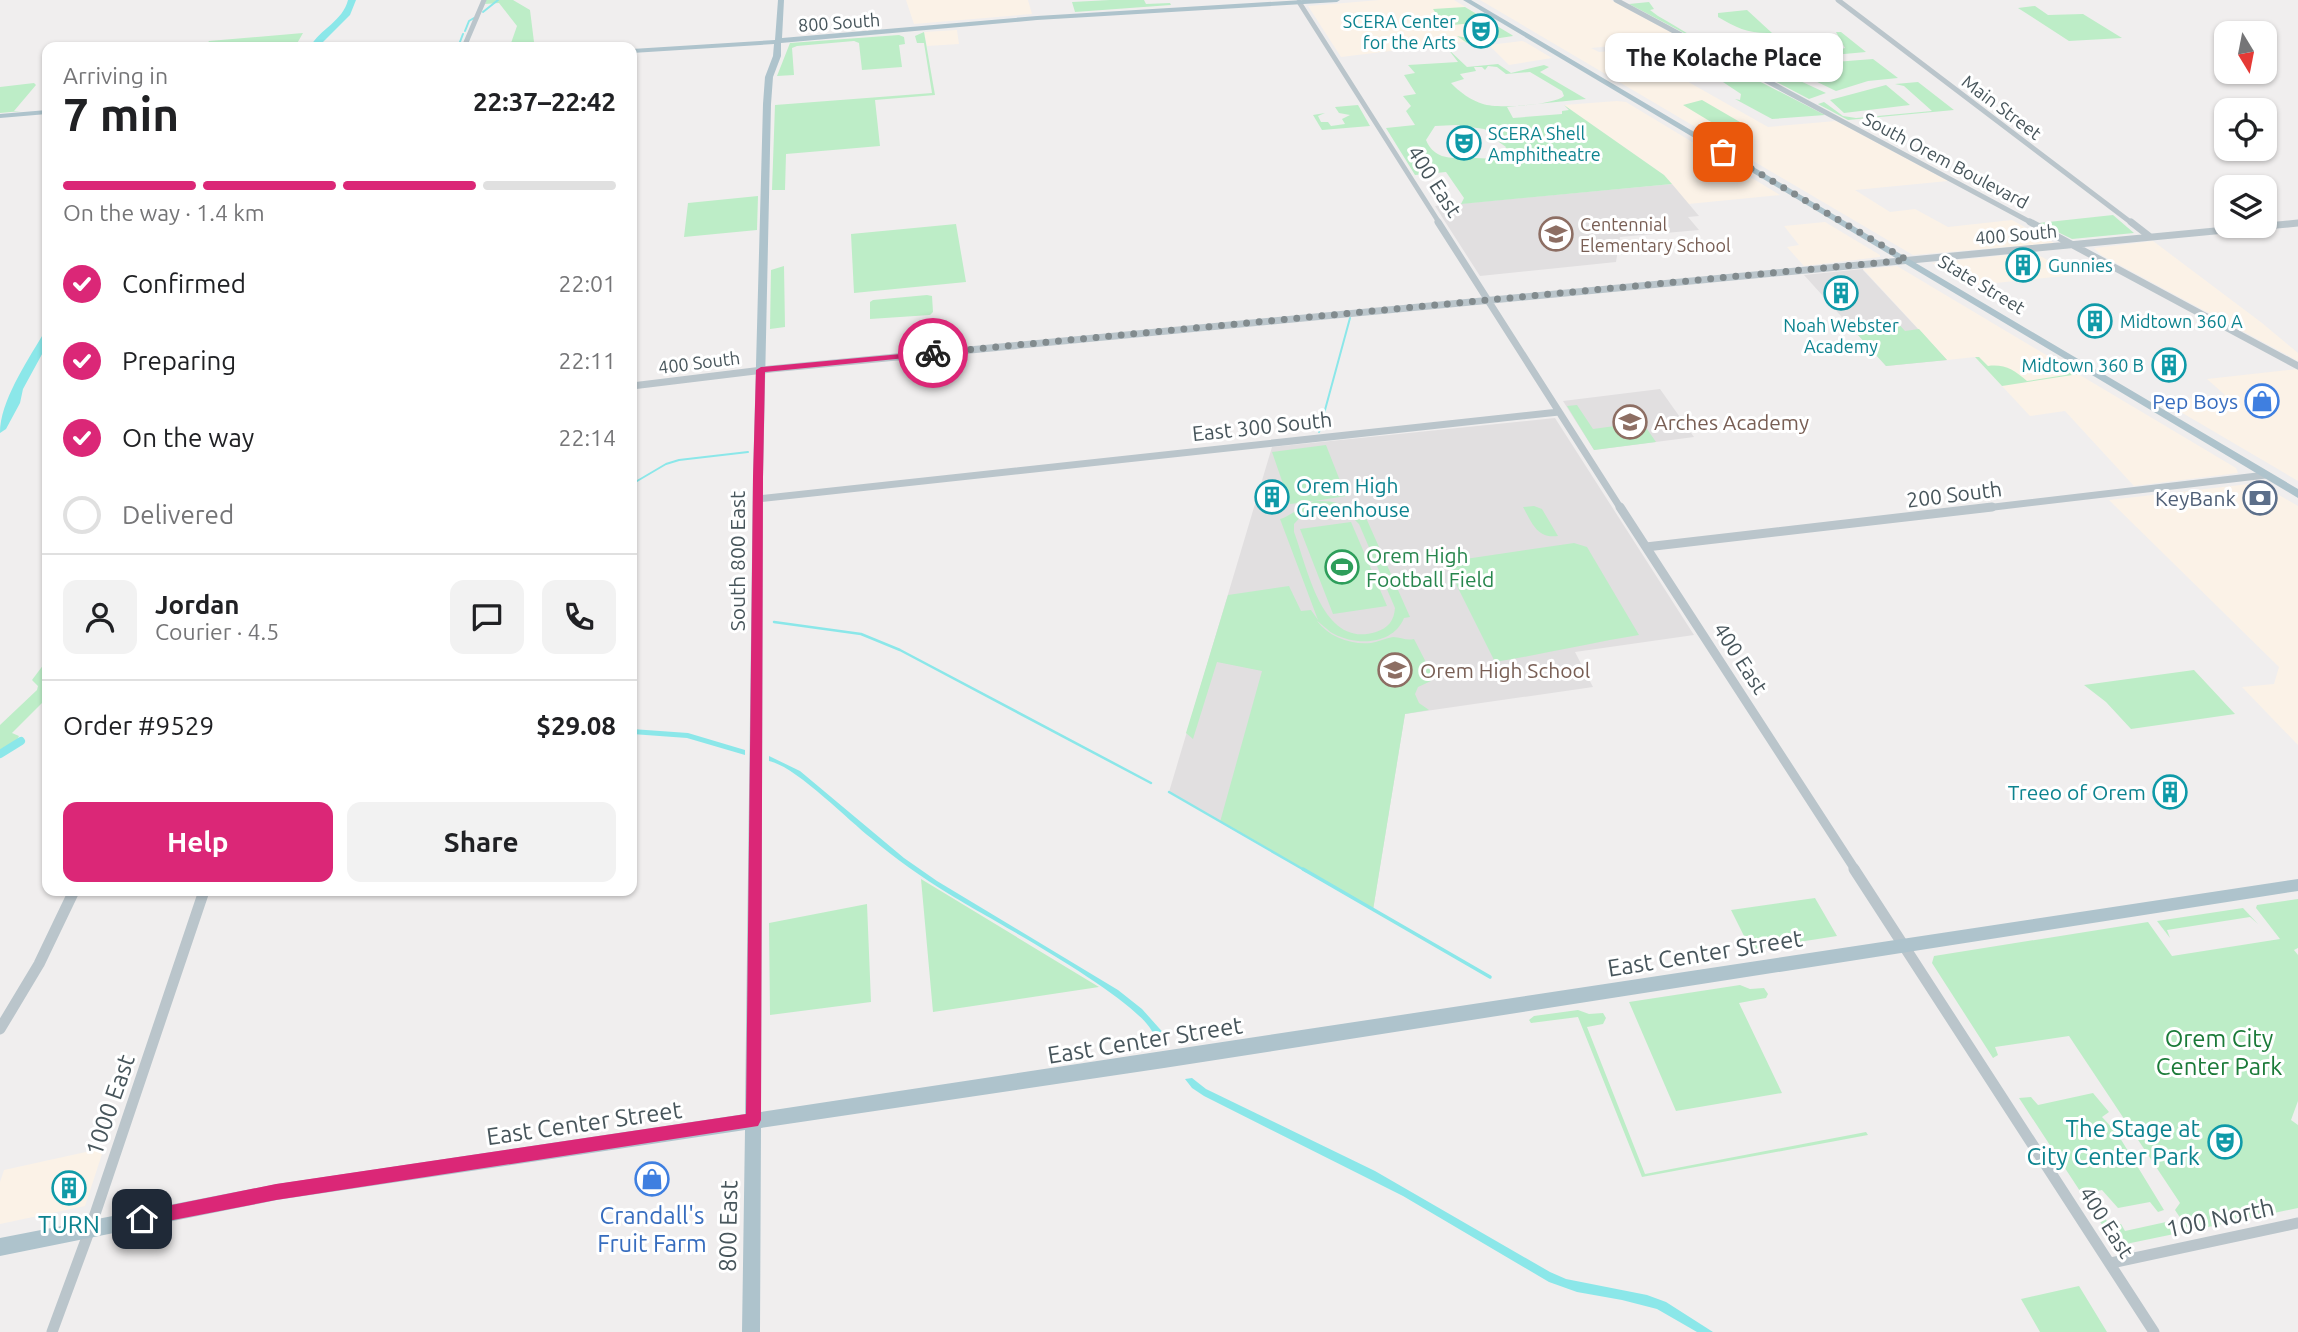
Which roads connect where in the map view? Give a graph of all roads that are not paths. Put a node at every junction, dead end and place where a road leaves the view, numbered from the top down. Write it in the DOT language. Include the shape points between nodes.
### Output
graph roads {
  1 [pos="484,0"];
  2 [pos="1337,0"];
  3 [pos="1466,0"];
  4 [pos="1616,0"];
  5 [pos="1838,0"];
  6 [pos="778,1"];
  7 [pos="1299,2"];
  8 [pos="778,40"];
  9 [pos="466,42"];
  10 [pos="637,51"];
  11 [pos="42,112"];
  12 [pos="0,116"];
  13 [pos="2298,223"];
  14 [pos="2149,236"];
  15 [pos="2072,245"];
  16 [pos="1907,260"];
  17 [pos="1488,300"];
  18 [pos="2298,366"];
  19 [pos="761,370"];
  20 [pos="637,385"];
  21 [pos="1559,412"];
  22 [pos="2266,475"];
  23 [pos="2298,494"];
  24 [pos="758,499"];
  25 [pos="1646,547"];
  26 [pos="2298,885"];
  27 [pos="72,896"];
  28 [pos="202,896"];
  29 [pos="1905,946"];
  30 [pos="0,1029"];
  31 [pos="753,1120"];
  32 [pos="2298,1223"];
  33 [pos="90,1229"];
  34 [pos="0,1247"];
  35 [pos="2111,1263"];
  36 [pos="52,1332"];
  37 [pos="751,1332"];
  38 [pos="2154,1332"];
  1 -- 9 [label="street"];
  2 -- 7 [label="main road"];
  3 -- 16 [label="main road, State Street"];
  4 -- 15 [label="street, South Orem Boulevard"];
  5 -- 14 [label="street, Main Street"];
  6 -- 8 [label="main road, South 800 East"];
  7 -- 8 [label="main road, 800 South"];
  7 -- 17 [label="street, 400 East"];
  8 -- 10 [label="main road, 800 South"];
  8 -- 19 [label="main road, South 800 East" via="767,104"];
  11 -- 12 [label="main road"];
  13 -- 14 [label="street, 400 South"];
  14 -- 15 [label="street, 400 South"];
  15 -- 16 [label="street, 400 South"];
  15 -- 18 [label="street, South Orem Boulevard"];
  16 -- 17 [label="street, 400 South"];
  16 -- 22 [label="main road, State Street"];
  17 -- 19 [label="street, 400 South"];
  17 -- 21 [label="street, 400 East"];
  19 -- 20 [label="street, 400 South"];
  19 -- 24 [label="main road, South 800 East"];
  21 -- 24 [label="street, East 300 South"];
  21 -- 25 [label="street, 400 East"];
  22 -- 23 [label="main road, State Street"];
  22 -- 25 [label="street, 200 South"];
  24 -- 31 [label="main road, South 800 East"];
  25 -- 29 [label="street, 400 East"];
  26 -- 29 [label="main road, East Center Street"];
  27 -- 30 [label="street" via="39,964"];
  28 -- 33 [label="street, 1000 East"];
  29 -- 31 [label="main road, East Center Street"];
  29 -- 35 [label="street, 400 East"];
  31 -- 33 [label="main road, East Center Street" via="276,1192"];
  31 -- 37 [label="main road, 800 East"];
  32 -- 35 [label="street, 100 North"];
  33 -- 34 [label="main road, East Center Street"];
  33 -- 36 [label="street, 1000 East"];
  35 -- 38 [label="street, 400 East"];
}
